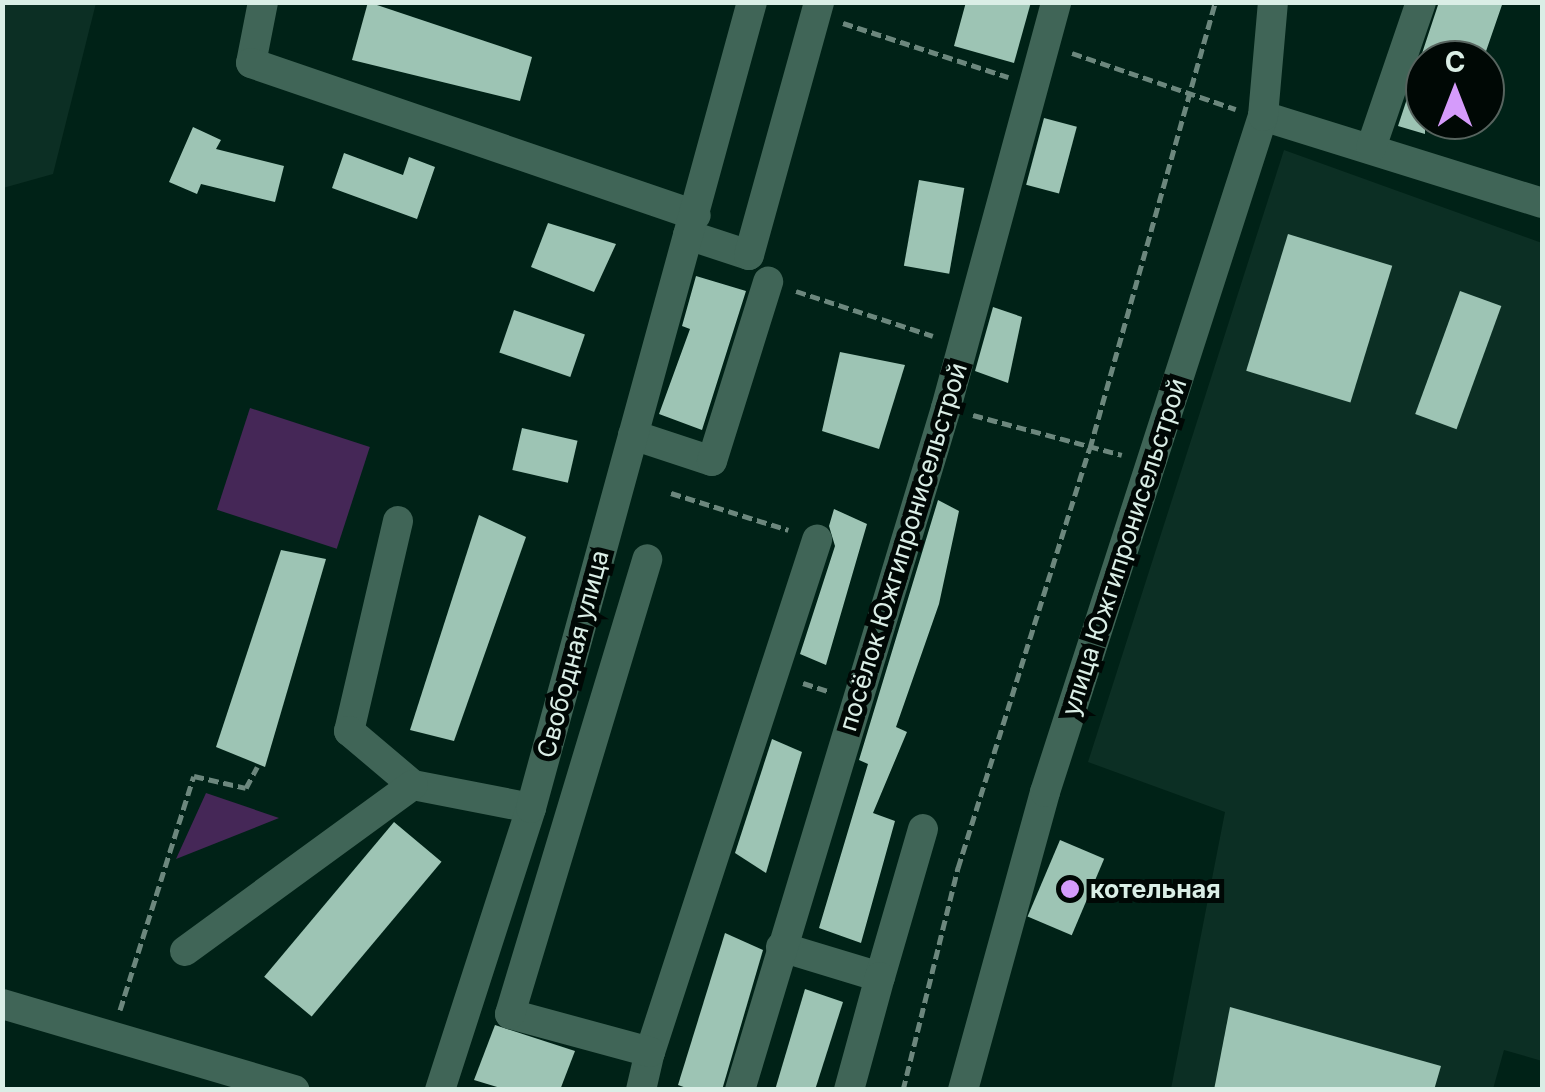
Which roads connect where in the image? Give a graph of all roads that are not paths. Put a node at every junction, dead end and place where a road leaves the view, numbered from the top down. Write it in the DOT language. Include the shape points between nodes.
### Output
graph roads {
  1 [pos="262,2"];
  2 [pos="752,2"];
  3 [pos="1056,2"];
  4 [pos="1273,2"];
  5 [pos="1422,2"];
  6 [pos="818,8"];
  7 [pos="1263,116"];
  8 [pos="1371,148"];
  9 [pos="1542,203"];
  10 [pos="692,225"];
  11 [pos="768,282"];
  12 [pos="633,435"];
  13 [pos="398,521"];
  14 [pos="817,540"];
  15 [pos="646,559"];
  16 [pos="413,785"];
  17 [pos="532,808"];
  18 [pos="923,828"];
  19 [pos="782,947"];
  20 [pos="185,951"];
  21 [pos="880,977"];
  22 [pos="2,1004"];
  23 [pos="650,1052"];
  24 [pos="295,1090"];
  25 [pos="440,1090"];
  26 [pos="641,1090"];
  27 [pos="740,1090"];
  28 [pos="849,1090"];
  29 [pos="962,1090"];
  1 -- 10 [label="street" via="250,63"];
  2 -- 10 [label="street, Свободная улица"];
  3 -- 19 [label="street, посёлок Южгипронисельстрой" via="946,408"];
  4 -- 7 [label="street, улица Южгипронисельстрой"];
  5 -- 8 [label="street"];
  6 -- 10 [label="street" via="749,255"];
  7 -- 8 [label="street"];
  7 -- 29 [label="street, улица Южгипронисельстрой" via="1045,792"];
  8 -- 9 [label="street"];
  10 -- 12 [label="street, Свободная улица"];
  11 -- 12 [label="street" via="712,461"];
  12 -- 17 [label="street, Свободная улица"];
  13 -- 16 [label="street" via="349,731"];
  14 -- 23 [label="street"];
  15 -- 23 [label="street" via="510,1014"];
  16 -- 17 [label="street"];
  16 -- 20 [label="street"];
  17 -- 25 [label="street, Свободная улица"];
  18 -- 21 [label="street"];
  19 -- 21 [label="street"];
  19 -- 27 [label="street, посёлок Южгипронисельстрой"];
  21 -- 28 [label="street"];
  22 -- 24 [label="street"];
  23 -- 26 [label="street"];
}
